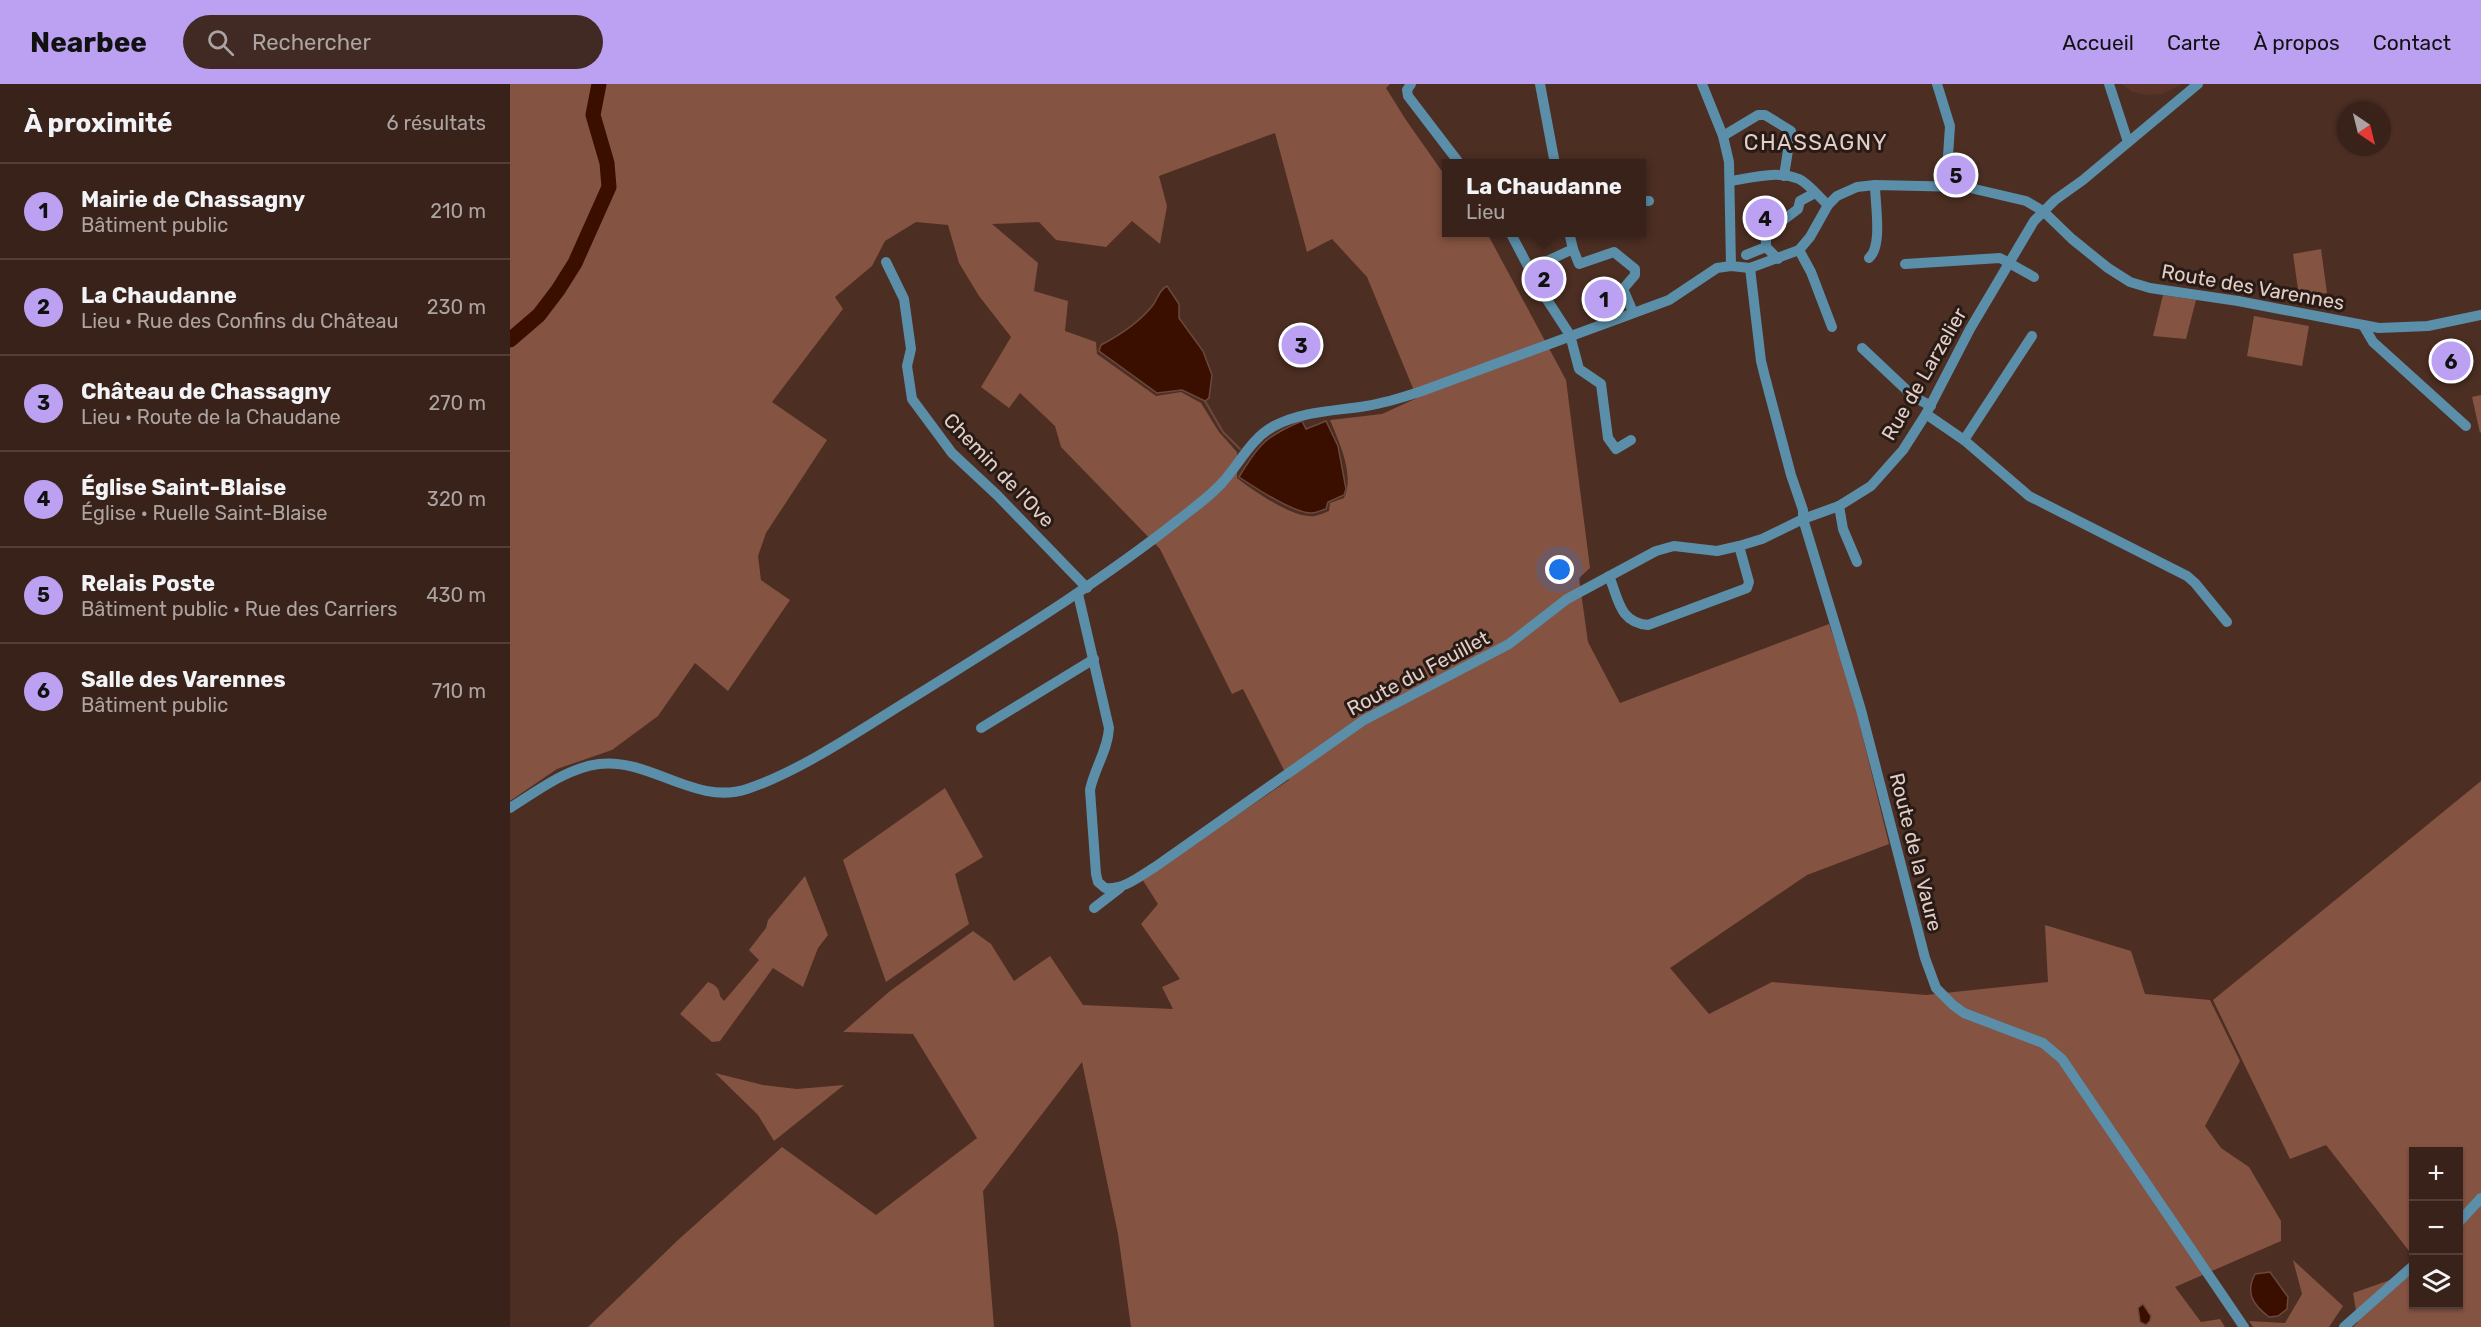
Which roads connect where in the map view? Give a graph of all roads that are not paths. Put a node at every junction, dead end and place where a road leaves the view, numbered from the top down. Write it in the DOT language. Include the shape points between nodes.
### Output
graph roads {
  1 [pos="1540,84"];
  2 [pos="1702,84"];
  3 [pos="1937,84"];
  4 [pos="2109,84"];
  5 [pos="2198,84"];
  6 [pos="1409,87"];
  7 [pos="1723,136"];
  8 [pos="2128,142"];
  9 [pos="1456,159"];
  10 [pos="1554,159"];
  11 [pos="1784,176"];
  12 [pos="1731,181"];
  13 [pos="1875,185"];
  14 [pos="1946,186"];
  15 [pos="1815,193"];
  16 [pos="1828,206"];
  17 [pos="2043,211"];
  18 [pos="1513,237"];
  19 [pos="1570,237"];
  20 [pos="1766,247"];
  21 [pos="1573,249"];
  22 [pos="1799,250"];
  23 [pos="1746,255"];
  24 [pos="1869,258"];
  25 [pos="1778,259"];
  26 [pos="886,262"];
  27 [pos="2008,262"];
  28 [pos="1905,264"];
  29 [pos="1731,266"];
  30 [pos="1530,268"];
  31 [pos="1750,268"];
  32 [pos="2034,277"];
  33 [pos="1633,312"];
  34 [pos="2481,315"];
  35 [pos="2363,325"];
  36 [pos="1832,327"];
  37 [pos="1570,335"];
  38 [pos="2032,336"];
  39 [pos="1862,348"];
  40 [pos="1928,410"];
  41 [pos="2466,426"];
  42 [pos="1631,440"];
  43 [pos="1964,440"];
  44 [pos="1839,506"];
  45 [pos="1803,519"];
  46 [pos="1739,546"];
  47 [pos="1857,562"];
  48 [pos="1609,576"];
  49 [pos="1082,591"];
  50 [pos="2227,622"];
  51 [pos="1094,659"];
  52 [pos="981,728"];
  53 [pos="510,808"];
  54 [pos="1098,882"];
  55 [pos="1120,887"];
  56 [pos="2481,1198"];
  57 [pos="2463,1218"];
  58 [pos="2409,1269"];
  59 [pos="2244,1327"];
  60 [pos="2344,1327"];
  1 -- 10 [label="street"];
  2 -- 7 [label="street"];
  3 -- 14 [label="street" via="1950,126"];
  4 -- 8 [label="street"];
  5 -- 8 [label="street, Rue de Larzelier"];
  6 -- 9 [label="street" via="1408,96"];
  7 -- 11 [label="street" via="1758,115 1765,115 1791,131"];
  7 -- 12 [label="street"];
  8 -- 17 [label="street, Rue de Larzelier"];
  11 -- 12 [label="street"];
  11 -- 15 [label="street" via="1799,179"];
  12 -- 29 [label="street"];
  13 -- 14 [label="street, Route des Varennes"];
  13 -- 16 [label="street, Route des Varennes" via="1847,191"];
  13 -- 24 [label="street" via="1877,242 1875,253"];
  14 -- 17 [label="street, Route des Varennes" via="2016,197"];
  15 -- 16 [label="street"];
  15 -- 20 [label="street" via="1800,201 1798,210 1766,233"];
  16 -- 22 [label="street"];
  17 -- 27 [label="street, Rue de Larzelier"];
  17 -- 35 [label="street, Route des Varennes" via="2085,250 2130,282"];
  18 -- 30 [label="street"];
  19 -- 21 [label="street"];
  20 -- 23 [label="street"];
  20 -- 25 [label="street"];
  21 -- 30 [label="street"];
  21 -- 33 [label="street" via="1579,264 1614,252 1635,269 1623,289"];
  22 -- 25 [label="street"];
  22 -- 36 [label="street"];
  25 -- 31 [label="street"];
  26 -- 49 [label="street, Chemin de l'Ove" via="904,299 912,399 952,453 997,495"];
  27 -- 28 [label="street" via="2000,258"];
  27 -- 32 [label="street"];
  27 -- 40 [label="street, Rue de Larzelier"];
  29 -- 31 [label="street"];
  29 -- 33 [label="street" via="1717,268 1673,298"];
  30 -- 37 [label="street"];
  31 -- 45 [label="street, Route de la Vaure" via="1761,361"];
  33 -- 37 [label="street"];
  34 -- 35 [label="street, Route des Varennes" via="2424,326"];
  35 -- 41 [label="street" via="2373,342"];
  37 -- 42 [label="street" via="1579,369 1601,384 1608,438 1616,449"];
  37 -- 49 [label="street" via="1389,402 1318,412 1273,426 1250,445 1205,498"];
  38 -- 43 [label="street"];
  39 -- 40 [label="street"];
  40 -- 43 [label="street"];
  40 -- 44 [label="street, Rue de Larzelier" via="1883,474"];
  43 -- 50 [label="street" via="2030,496 2187,576"];
  44 -- 45 [label="street, Rue de Larzelier"];
  44 -- 47 [label="street" via="1843,529"];
  45 -- 46 [label="street, Rue de Larzelier"];
  45 -- 59 [label="street, Route de la Vaure" via="1841,639 1936,988 1964,1013 2043,1043 2062,1059"];
  46 -- 48 [label="street, Route du Feuillet" via="1717,551 1665,547"];
  46 -- 48 [label="street" via="1749,582 1747,588 1648,625 1635,624 1626,617"];
  48 -- 55 [label="street, Route du Feuillet" via="1567,599 1509,644 1364,720 1155,867"];
  49 -- 51 [label="street"];
  49 -- 53 [label="street" via="869,724 808,760 747,789 711,792 636,767 600,764 565,775"];
  51 -- 52 [label="street"];
  51 -- 54 [label="street" via="1109,728 1090,790"];
  54 -- 55 [label="street" via="1105,888"];
  54 -- 55 [label="street, Route du Feuillet" via="1094,908"];
  56 -- 57 [label="street"];
  58 -- 60 [label="street"];
}
